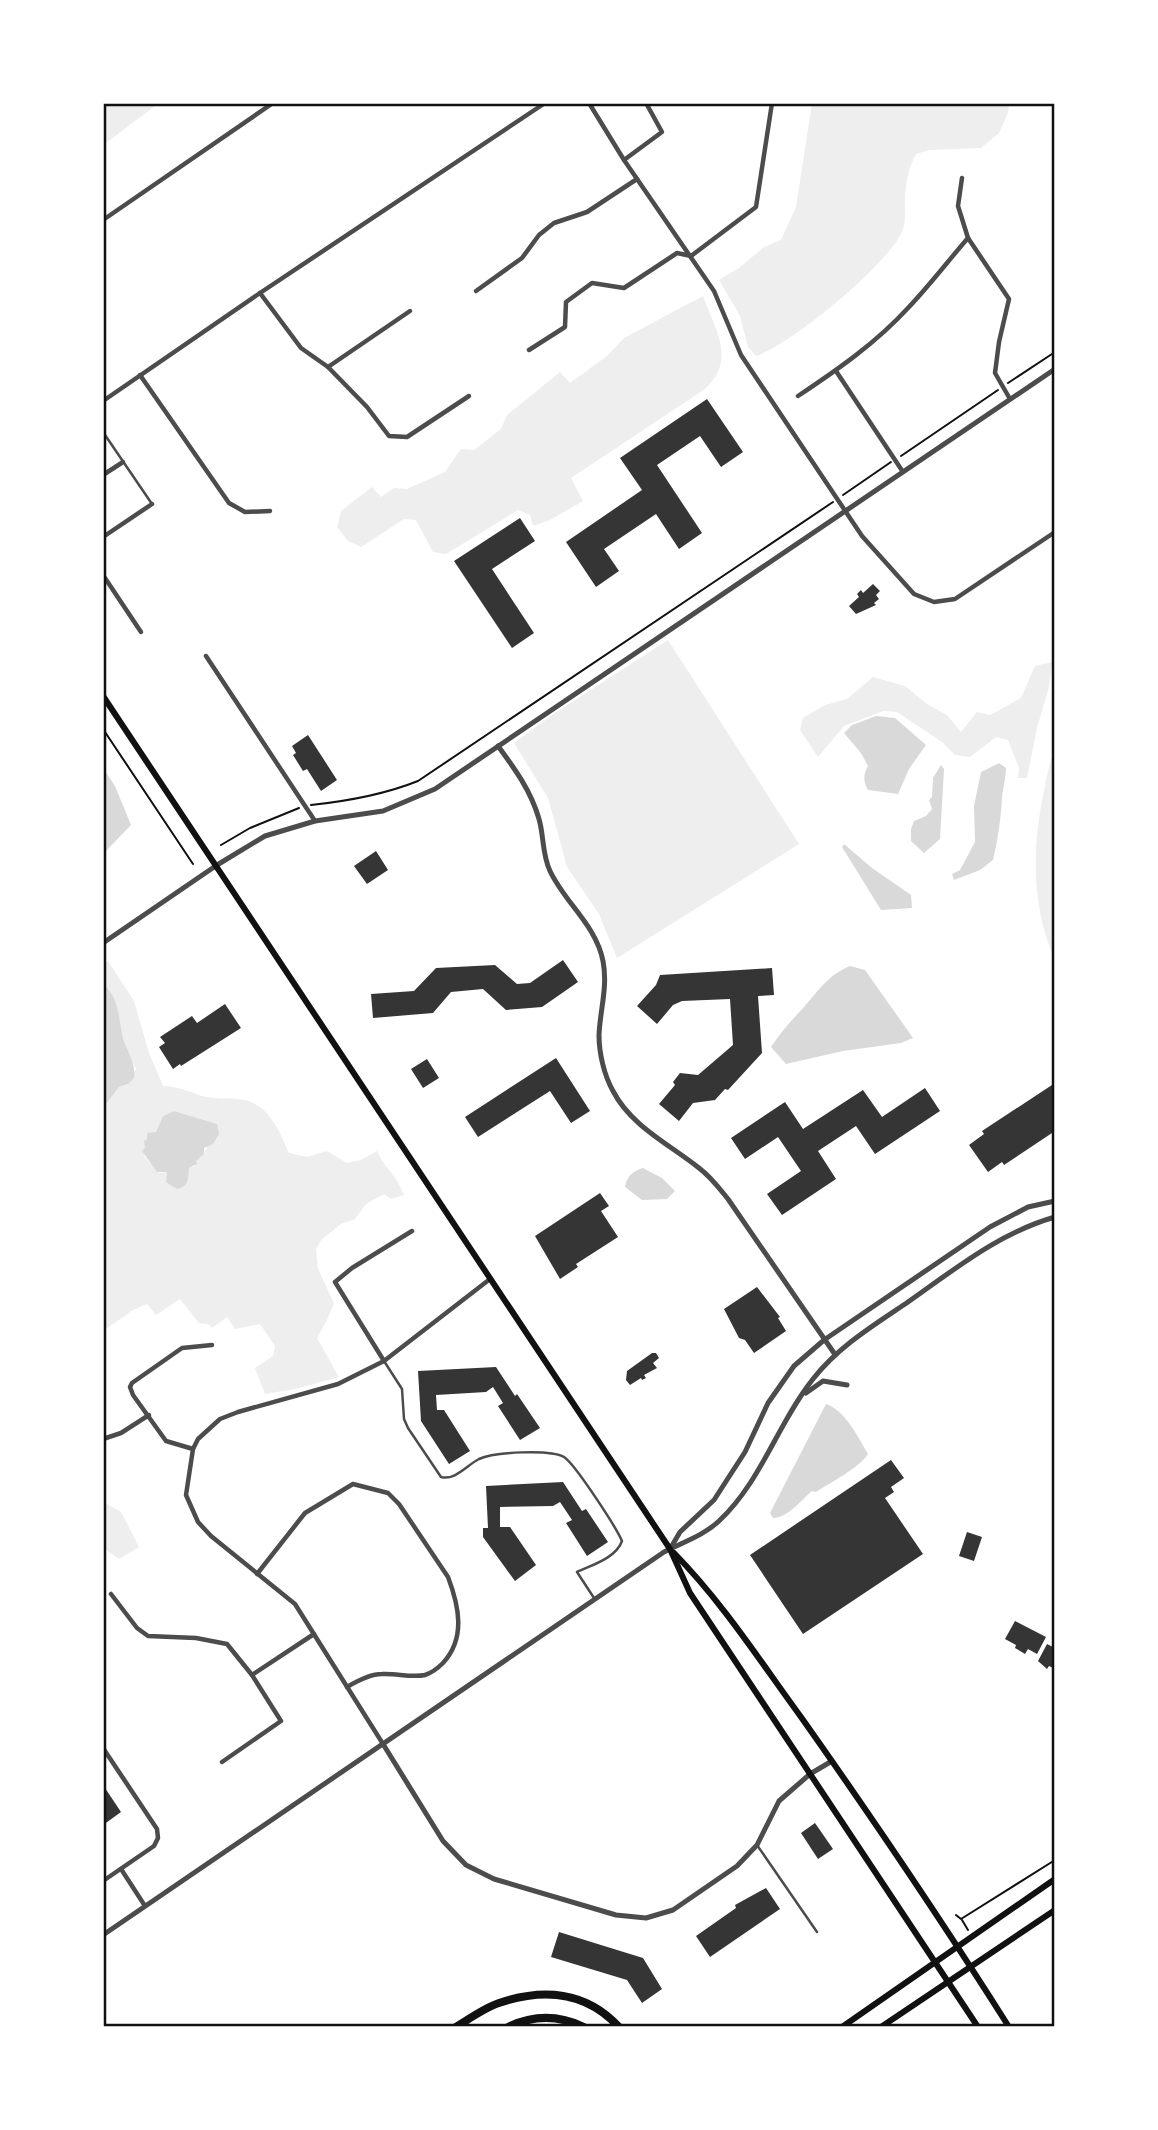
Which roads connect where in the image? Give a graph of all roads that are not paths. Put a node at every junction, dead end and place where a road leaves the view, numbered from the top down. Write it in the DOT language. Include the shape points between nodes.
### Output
graph roads {
  1 [pos="273,103"];
  2 [pos="545,103"];
  3 [pos="589,103"];
  4 [pos="646,103"];
  5 [pos="772,103"];
  6 [pos="624,160"];
  7 [pos="962,178"];
  8 [pos="637,179"];
  9 [pos="103,219"];
  10 [pos="968,238"];
  11 [pos="691,256"];
  12 [pos="476,291"];
  13 [pos="260,293"];
  14 [pos="410,311"];
  15 [pos="529,350"];
  16 [pos="328,367"];
  17 [pos="1055,369"];
  18 [pos="836,371"];
  19 [pos="141,375"];
  20 [pos="469,396"];
  21 [pos="798,396"];
  22 [pos="1010,399"];
  23 [pos="103,401"];
  24 [pos="103,432"];
  25 [pos="123,462"];
  26 [pos="903,471"];
  27 [pos="103,475"];
  28 [pos="152,504"];
  29 [pos="845,511"];
  30 [pos="270,512"];
  31 [pos="1055,531"];
  32 [pos="103,537"];
  33 [pos="103,575"];
  34 [pos="141,632"];
  35 [pos="206,656"];
  36 [pos="103,696"];
  37 [pos="498,746"];
  38 [pos="314,821"];
  39 [pos="217,865"];
  40 [pos="103,943"];
  41 [pos="1055,1201"];
  42 [pos="1055,1217"];
  43 [pos="412,1231"];
  44 [pos="491,1278"];
  45 [pos="824,1339"];
  46 [pos="212,1345"];
  47 [pos="834,1353"];
  48 [pos="384,1361"];
  49 [pos="847,1385"];
  50 [pos="801,1398"];
  51 [pos="149,1415"];
  52 [pos="103,1439"];
  53 [pos="193,1449"];
  54 [pos="670,1549"];
  55 [pos="257,1574"];
  56 [pos="111,1594"];
  57 [pos="595,1599"];
  58 [pos="314,1634"];
  59 [pos="252,1675"];
  60 [pos="347,1687"];
  61 [pos="383,1744"];
  62 [pos="103,1748"];
  63 [pos="832,1761"];
  64 [pos="222,1762"];
  65 [pos="810,1774"];
  66 [pos="757,1845"];
  67 [pos="121,1870"];
  68 [pos="1055,1880"];
  69 [pos="103,1881"];
  70 [pos="145,1906"];
  71 [pos="1055,1910"];
  72 [pos="817,1932"];
  73 [pos="103,1935"];
  74 [pos="958,1945"];
  75 [pos="935,1962"];
  76 [pos="970,1966"];
  77 [pos="948,1981"];
  78 [pos="456,2027"];
  79 [pos="508,2027"];
  80 [pos="584,2027"];
  81 [pos="619,2027"];
  82 [pos="842,2027"];
  83 [pos="881,2027"];
  84 [pos="978,2027"];
  85 [pos="1009,2027"];
  1 -- 9 [label="street"];
  2 -- 13 [label="street"];
  3 -- 6 [label="street"];
  4 -- 6 [label="street" via="662,131"];
  5 -- 11 [label="street" via="756,207"];
  6 -- 8 [label="street"];
  7 -- 10 [label="street" via="958,206"];
  8 -- 11 [label="street"];
  8 -- 12 [label="street" via="587,212 554,223 522,258"];
  10 -- 18 [label="street" via="908,308"];
  10 -- 22 [label="street" via="1009,299 995,373"];
  11 -- 15 [label="street" via="677,253 624,288 592,284 566,302 565,327"];
  11 -- 29 [label="street" via="714,291 741,355"];
  13 -- 16 [label="street" via="301,348"];
  13 -- 19 [label="street"];
  14 -- 16 [label="street"];
  16 -- 20 [label="street" via="389,436 407,437"];
  17 -- 22 [label="street"];
  18 -- 21 [label="street"];
  18 -- 26 [label="street"];
  19 -- 23 [label="street"];
  19 -- 30 [label="street" via="229,503 246,512"];
  22 -- 26 [label="street"];
  24 -- 25 [label="lane"];
  25 -- 27 [label="street"];
  25 -- 28 [label="lane"];
  26 -- 29 [label="street"];
  28 -- 32 [label="street"];
  29 -- 31 [label="street" via="914,594 934,602 955,599"];
  29 -- 37 [label="street"];
  33 -- 34 [label="street"];
  35 -- 38 [label="street"];
  36 -- 39 [label="main road"];
  37 -- 38 [label="street" via="435,789 383,811"];
  37 -- 45 [label="street" via="532,796 550,870 596,938 604,962 599,1037 612,1090 642,1127 713,1180"];
  38 -- 39 [label="street" via="265,836"];
  39 -- 40 [label="street"];
  39 -- 44 [label="main road"];
  41 -- 45 [label="street" via="1028,1208 990,1227"];
  42 -- 47 [label="street" via="998,1239"];
  43 -- 48 [label="street" via="335,1282"];
  44 -- 48 [label="street"];
  44 -- 54 [label="main road"];
  45 -- 47 [label="street"];
  45 -- 54 [label="street" via="794,1366 714,1500 680,1532"];
  46 -- 51 [label="street" via="182,1348 132,1383 133,1395"];
  47 -- 50 [label="street"];
  48 -- 53 [label="street" via="338,1384 220,1419"];
  48 -- 57 [label="lane" via="401,1389 408,1428 442,1477 452,1477 480,1458 505,1454 552,1452 568,1460 622,1541 611,1554 577,1572"];
  49 -- 50 [label="street" via="823,1381"];
  50 -- 54 [label="street" via="745,1491 719,1521 692,1541"];
  51 -- 52 [label="street"];
  51 -- 53 [label="street" via="166,1441"];
  53 -- 55 [label="street" via="186,1495 198,1522"];
  54 -- 57 [label="street"];
  54 -- 63 [label="main road" via="708,1588"];
  54 -- 65 [label="main road" via="690,1593"];
  55 -- 58 [label="street" via="295,1604"];
  55 -- 60 [label="street" via="305,1513 353,1484 388,1493 399,1504 448,1577 459,1629 453,1651 426,1675 379,1673"];
  56 -- 59 [label="street" via="148,1636 227,1644"];
  57 -- 61 [label="street"];
  58 -- 59 [label="street"];
  58 -- 60 [label="street"];
  59 -- 64 [label="street" via="281,1721"];
  60 -- 61 [label="street"];
  61 -- 66 [label="street" via="443,1840 466,1865 494,1880 616,1915 646,1918 673,1910 737,1867"];
  61 -- 70 [label="street"];
  62 -- 67 [label="street" via="157,1829 154,1846"];
  63 -- 65 [label="street"];
  63 -- 74 [label="main road"];
  65 -- 66 [label="street" via="779,1801"];
  65 -- 75 [label="main road"];
  66 -- 72 [label="lane"];
  67 -- 69 [label="street"];
  67 -- 70 [label="street"];
  68 -- 74 [label="main road"];
  70 -- 73 [label="street"];
  71 -- 76 [label="main road"];
  74 -- 75 [label="main road"];
  74 -- 76 [label="main road"];
  75 -- 77 [label="main road"];
  75 -- 82 [label="main road"];
  76 -- 77 [label="main road"];
  76 -- 85 [label="main road"];
  77 -- 83 [label="main road"];
  77 -- 84 [label="main road"];
  78 -- 81 [label="highway" via="496,2004 536,1993 577,1998"];
  79 -- 80 [label="highway" via="545,2017"];
}
